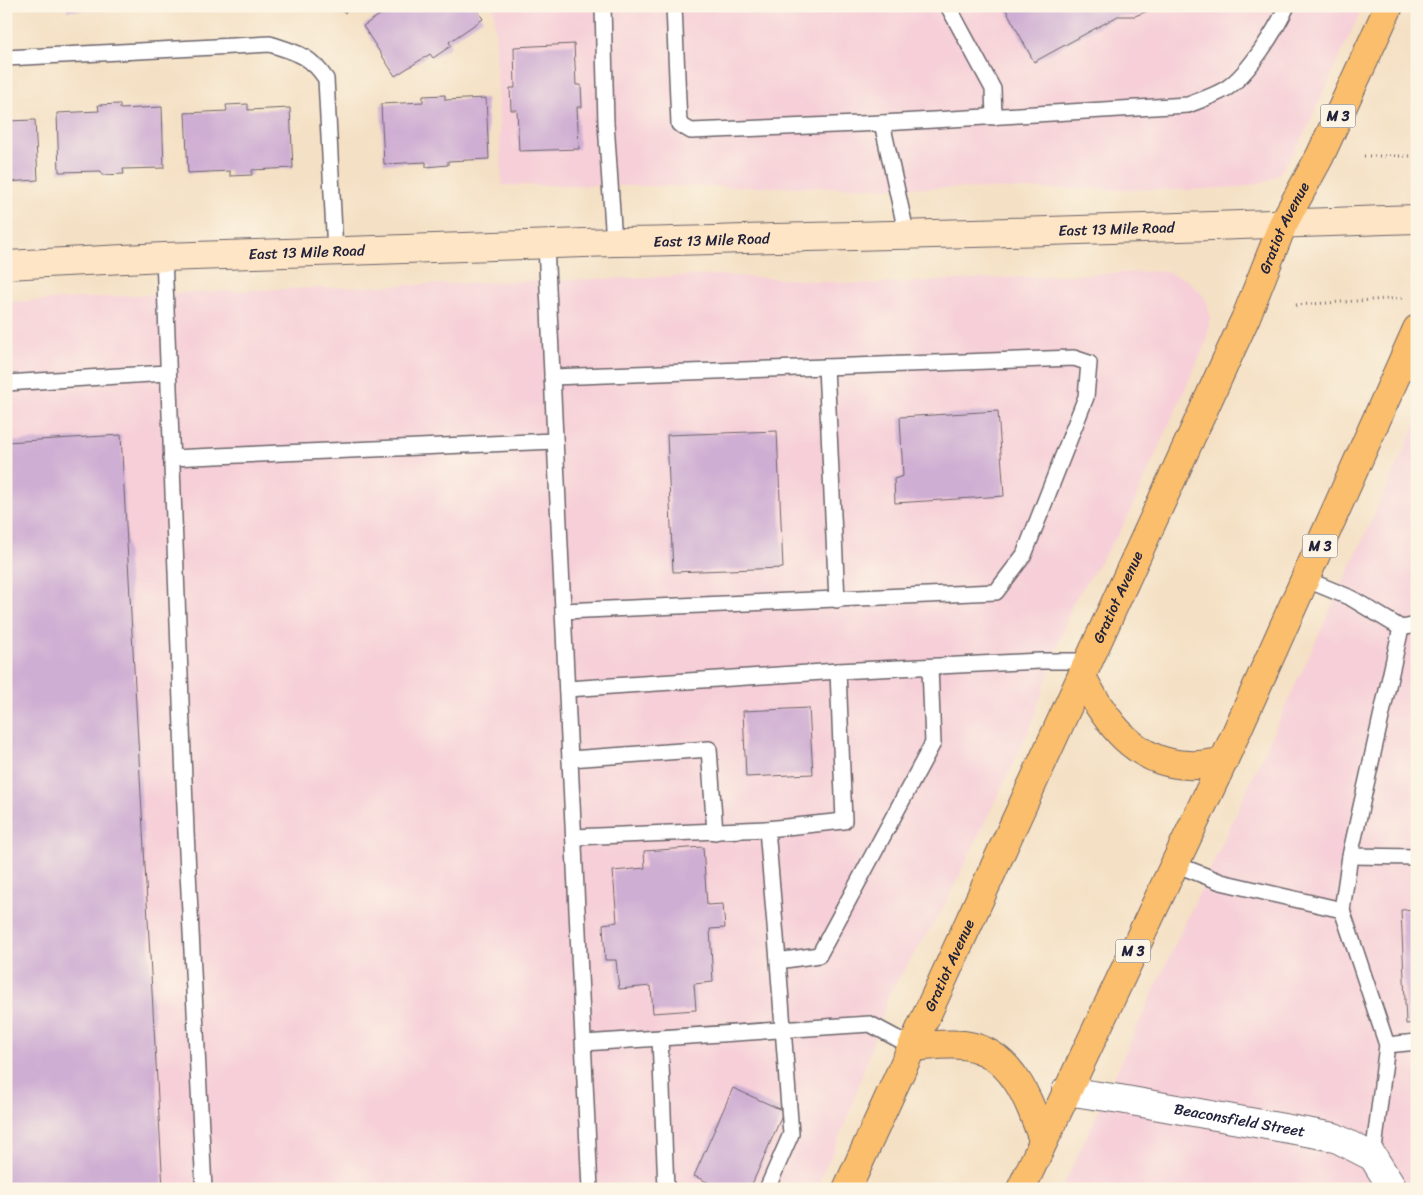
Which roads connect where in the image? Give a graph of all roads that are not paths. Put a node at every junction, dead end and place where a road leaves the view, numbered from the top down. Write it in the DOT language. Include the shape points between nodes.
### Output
graph roads {
  1 [pos="603,6"];
  2 [pos="674,6"];
  3 [pos="948,6"];
  4 [pos="1287,6"];
  5 [pos="1389,6"];
  6 [pos="6,58"];
  7 [pos="994,117"];
  8 [pos="882,123"];
  9 [pos="1417,219"];
  10 [pos="1283,224"];
  11 [pos="907,236"];
  12 [pos="614,242"];
  13 [pos="546,244"];
  14 [pos="334,252"];
  15 [pos="164,257"];
  16 [pos="6,265"];
  17 [pos="1417,329"];
  18 [pos="826,367"];
  19 [pos="167,374"];
  20 [pos="552,377"];
  21 [pos="6,383"];
  22 [pos="555,441"];
  23 [pos="171,458"];
  24 [pos="1305,579"];
  25 [pos="837,600"];
  26 [pos="563,611"];
  27 [pos="1417,626"];
  28 [pos="1401,628"];
  29 [pos="930,667"];
  30 [pos="1085,669"];
  31 [pos="838,671"];
  32 [pos="567,689"];
  33 [pos="570,759"];
  34 [pos="1223,762"];
  35 [pos="767,829"];
  36 [pos="715,832"];
  37 [pos="574,837"];
  38 [pos="1350,856"];
  39 [pos="1417,857"];
  40 [pos="1175,864"];
  41 [pos="1342,910"];
  42 [pos="778,961"];
  43 [pos="782,1030"];
  44 [pos="660,1038"];
  45 [pos="1417,1042"];
  46 [pos="584,1043"];
  47 [pos="1387,1045"];
  48 [pos="913,1047"];
  49 [pos="1066,1091"];
  50 [pos="1042,1140"];
  51 [pos="1373,1157"];
  52 [pos="204,1189"];
  53 [pos="590,1189"];
  54 [pos="666,1189"];
  55 [pos="767,1189"];
  56 [pos="847,1189"];
  57 [pos="1021,1189"];
  58 [pos="1393,1189"];
  1 -- 12 [label="lane"];
  2 -- 8 [label="lane" via="679,124 691,131"];
  3 -- 7 [label="lane" via="993,90"];
  4 -- 7 [label="lane" via="1258,55 1228,87 1188,106"];
  5 -- 10 [label="main road, Gratiot Avenue / M 3" via="1320,156"];
  6 -- 14 [label="lane" via="270,44 303,54 316,64 326,79"];
  7 -- 8 [label="lane"];
  8 -- 11 [label="lane"];
  9 -- 10 [label="main road, East 13 Mile Road"];
  10 -- 11 [label="main road, East 13 Mile Road"];
  10 -- 30 [label="main road, Gratiot Avenue / M 3" via="1246,317"];
  11 -- 12 [label="main road, East 13 Mile Road"];
  12 -- 13 [label="main road, East 13 Mile Road"];
  13 -- 14 [label="main road, East 13 Mile Road"];
  13 -- 20 [label="lane"];
  14 -- 15 [label="main road, East 13 Mile Road"];
  15 -- 16 [label="main road, East 13 Mile Road"];
  15 -- 19 [label="lane"];
  17 -- 24 [label="main road, M 3"];
  18 -- 20 [label="lane"];
  18 -- 25 [label="lane"];
  18 -- 25 [label="lane" via="1074,358 1089,363 1086,397 1024,555 996,592"];
  19 -- 21 [label="lane"];
  19 -- 23 [label="lane"];
  20 -- 22 [label="lane"];
  22 -- 23 [label="lane"];
  22 -- 26 [label="lane"];
  23 -- 52 [label="lane"];
  24 -- 28 [label="lane" via="1351,598"];
  24 -- 34 [label="main road, M 3"];
  25 -- 26 [label="lane"];
  26 -- 32 [label="lane"];
  27 -- 28 [label="lane"];
  28 -- 38 [label="lane"];
  29 -- 30 [label="lane"];
  29 -- 31 [label="lane"];
  29 -- 42 [label="lane" via="933,743 819,955"];
  30 -- 34 [label="main road" via="1099,709 1119,734 1143,753 1164,762 1189,766"];
  30 -- 48 [label="main road, Gratiot Avenue / M 3"];
  31 -- 32 [label="lane"];
  31 -- 35 [label="lane" via="844,821"];
  32 -- 33 [label="lane"];
  33 -- 36 [label="lane" via="709,749"];
  33 -- 37 [label="lane"];
  34 -- 40 [label="main road, M 3"];
  35 -- 36 [label="lane"];
  35 -- 42 [label="lane"];
  36 -- 37 [label="lane"];
  37 -- 46 [label="lane"];
  38 -- 39 [label="lane"];
  38 -- 41 [label="lane"];
  40 -- 41 [label="lane" via="1221,882"];
  40 -- 49 [label="main road, M 3"];
  41 -- 47 [label="lane"];
  42 -- 43 [label="lane"];
  43 -- 44 [label="lane"];
  43 -- 48 [label="lane" via="870,1024"];
  43 -- 55 [label="lane" via="791,1134"];
  44 -- 46 [label="lane"];
  44 -- 54 [label="lane"];
  45 -- 47 [label="lane"];
  46 -- 53 [label="lane"];
  47 -- 51 [label="lane"];
  48 -- 50 [label="main road" via="964,1045 986,1051 1002,1062 1030,1102"];
  48 -- 56 [label="main road, Gratiot Avenue / M 3"];
  49 -- 50 [label="main road, M 3"];
  49 -- 51 [label="street, Beaconsfield Street" via="1308,1131 1334,1137"];
  50 -- 57 [label="main road, M 3"];
  51 -- 58 [label="street"];
}
